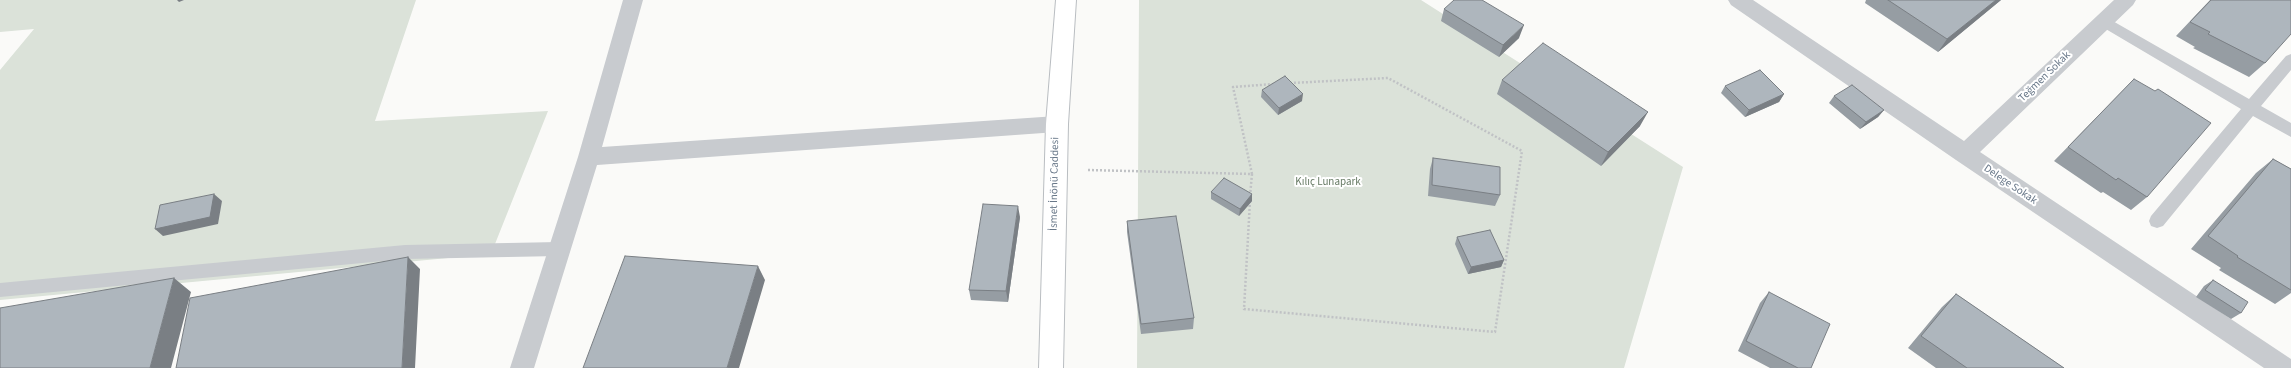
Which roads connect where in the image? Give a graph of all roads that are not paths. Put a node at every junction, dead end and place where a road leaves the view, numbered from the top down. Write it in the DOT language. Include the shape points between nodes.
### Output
graph roads {
  1 [pos="633,0"];
  2 [pos="1066,0"];
  3 [pos="1738,0"];
  4 [pos="2126,0"];
  5 [pos="2104,21"];
  6 [pos="2291,60"];
  7 [pos="2251,106"];
  8 [pos="1057,124"];
  9 [pos="2291,131"];
  10 [pos="1964,154"];
  11 [pos="589,157"];
  12 [pos="2157,221"];
  13 [pos="560,249"];
  14 [pos="0,290"];
  15 [pos="522,368"];
  16 [pos="1051,368"];
  17 [pos="2284,368"];
  1 -- 11 [label="street"];
  2 -- 8 [label="main road, İsmet İnönü Caddesi"];
  3 -- 10 [label="street, Delege Sokak"];
  4 -- 5 [label="street, Teğmen Sokak"];
  5 -- 7 [label="lane"];
  5 -- 10 [label="street, Teğmen Sokak"];
  6 -- 7 [label="lane"];
  7 -- 9 [label="lane"];
  7 -- 12 [label="lane"];
  8 -- 11 [label="street"];
  8 -- 16 [label="main road, İsmet İnönü Caddesi"];
  10 -- 17 [label="street, Delege Sokak"];
  11 -- 13 [label="street"];
  13 -- 14 [label="lane" via="405,252"];
  13 -- 15 [label="street"];
}
